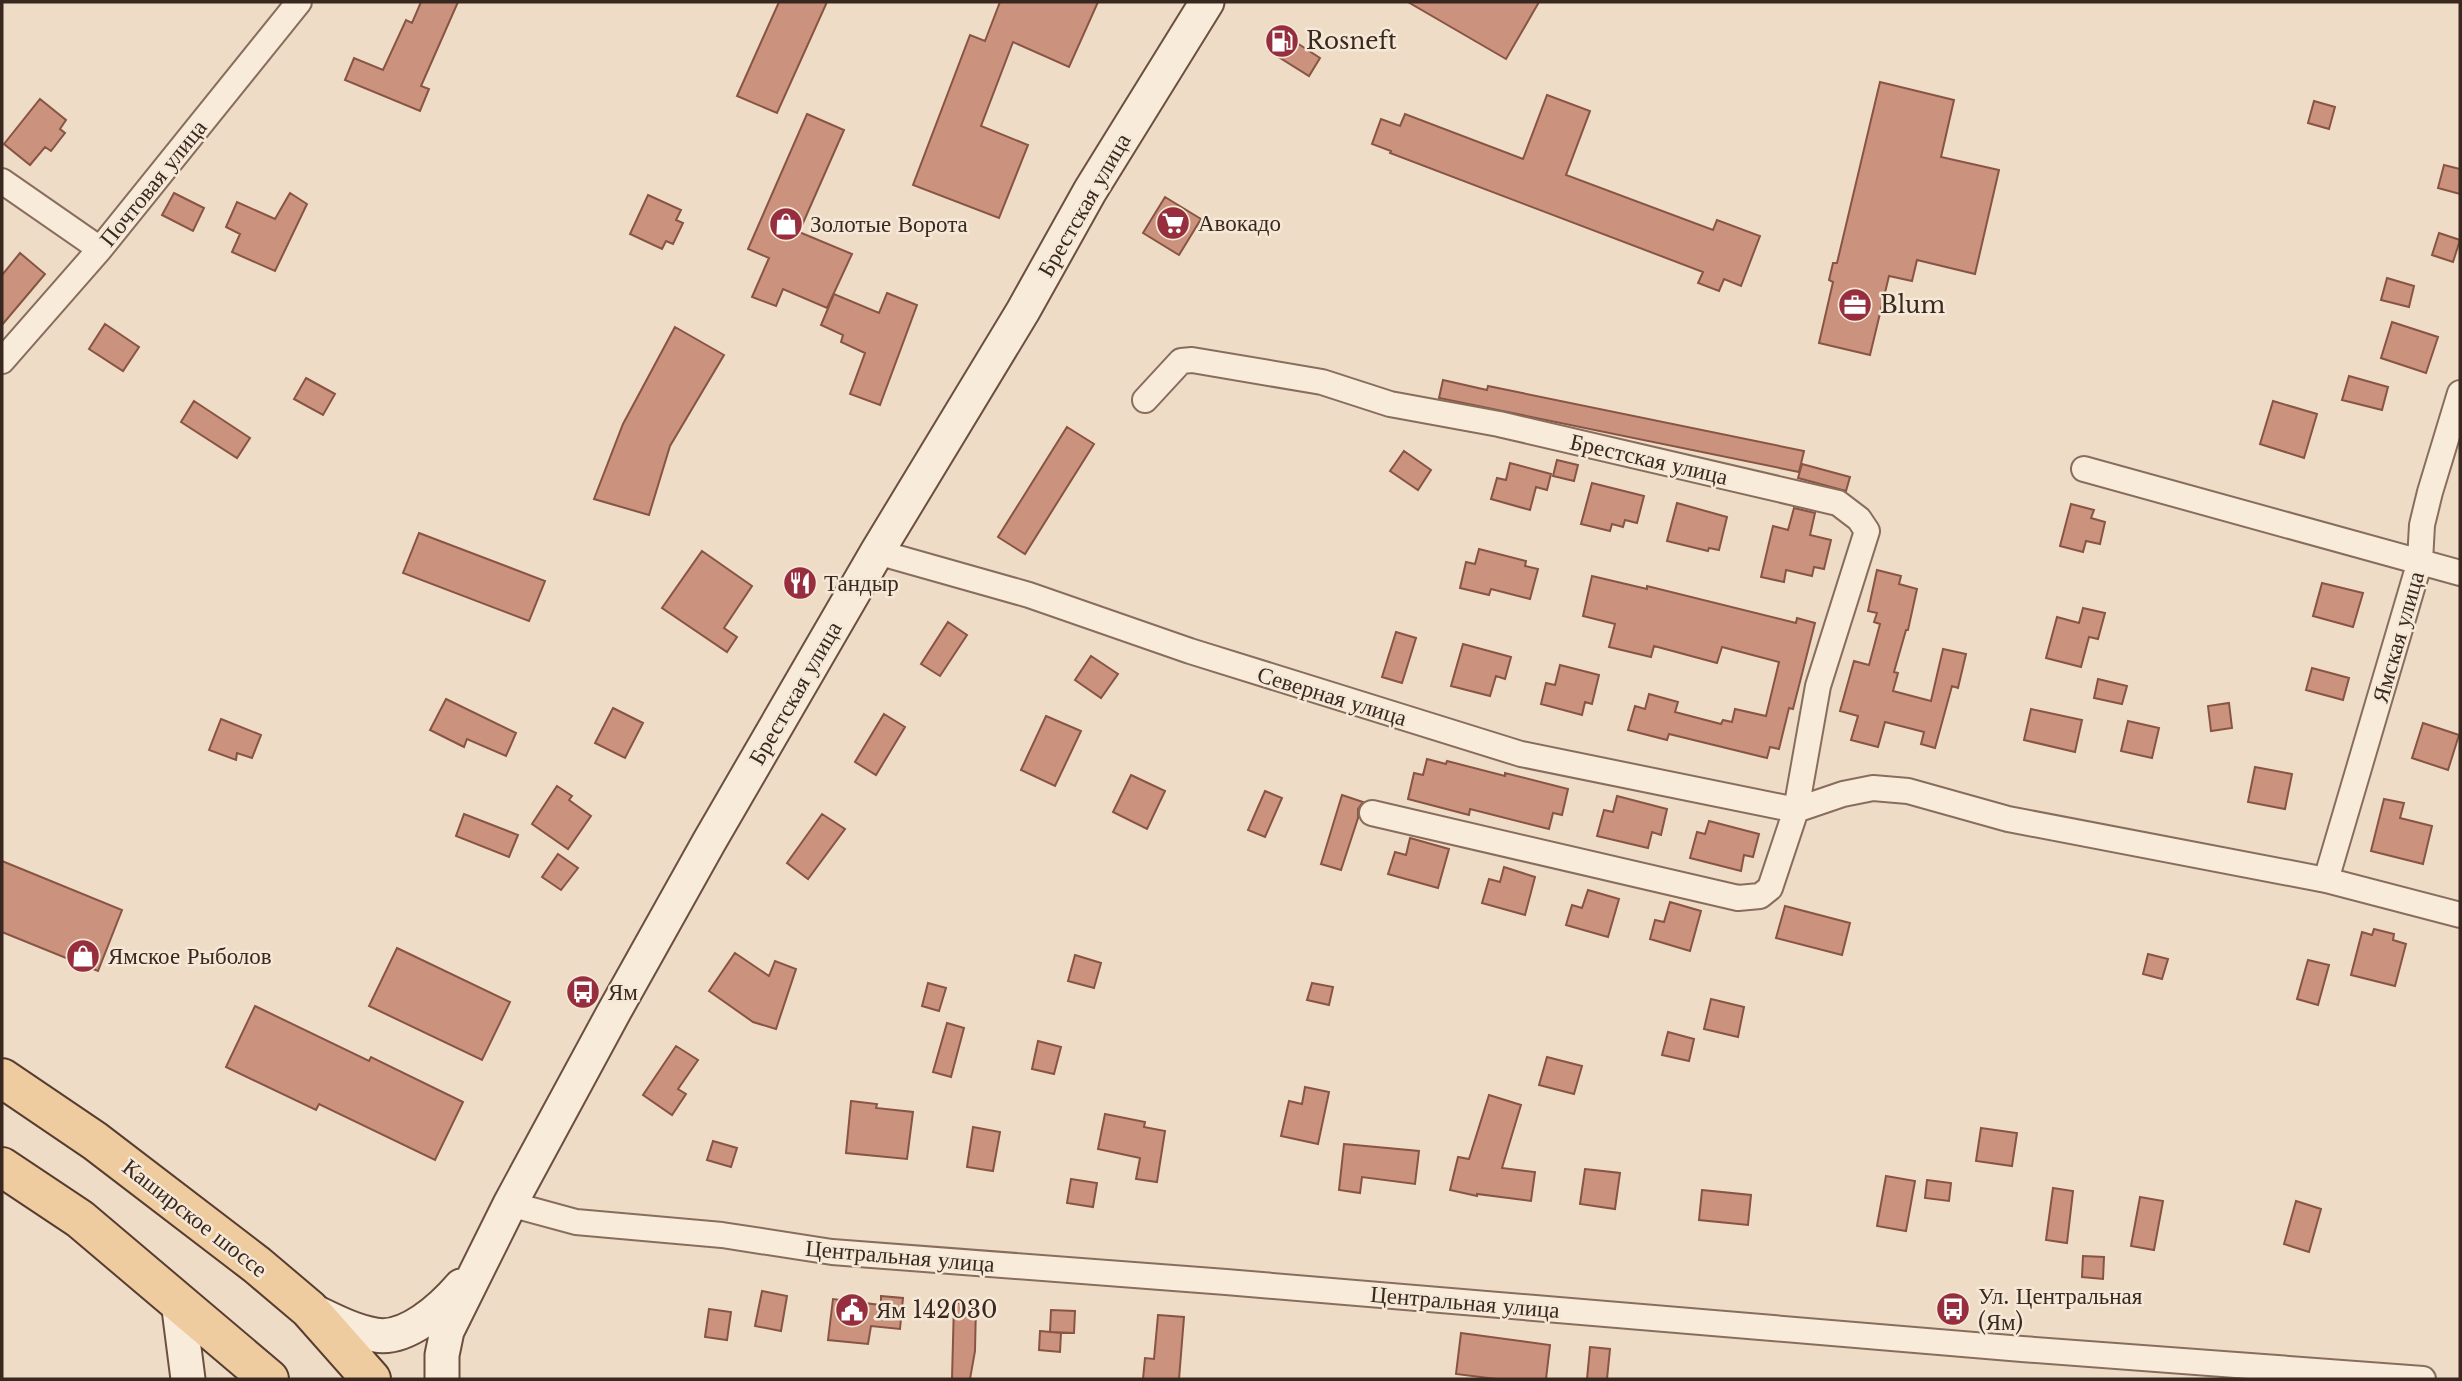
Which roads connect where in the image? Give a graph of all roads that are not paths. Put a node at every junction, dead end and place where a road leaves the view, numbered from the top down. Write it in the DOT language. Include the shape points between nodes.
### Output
graph roads {
  1 [pos="299,2"];
  2 [pos="1207,2"];
  3 [pos="2,181"];
  4 [pos="100,249"];
  5 [pos="2,361"];
  6 [pos="2460,393"];
  7 [pos="1145,400"];
  8 [pos="2084,468"];
  9 [pos="877,552"];
  10 [pos="2420,561"];
  11 [pos="2460,573"];
  12 [pos="1371,813"];
  13 [pos="1795,814"];
  14 [pos="2326,880"];
  15 [pos="2460,915"];
  16 [pos="2,1078"];
  17 [pos="2,1167"];
  18 [pos="510,1204"];
  19 [pos="487,1251"];
  20 [pos="178,1301"];
  21 [pos="309,1309"];
  22 [pos="188,1379"];
  23 [pos="269,1379"];
  24 [pos="371,1379"];
  25 [pos="442,1379"];
  26 [pos="2423,1379"];
  1 -- 4 [label="street, Почтовая улица"];
  2 -- 9 [label="main road, Брестская улица"];
  3 -- 4 [label="street"];
  4 -- 5 [label="street, Почтовая улица"];
  6 -- 10 [label="street, Ямская улица" via="2422,525"];
  7 -- 13 [label="street, Брестская улица" via="1181,361 1192,360 1322,382 1390,404 1499,424 1838,503 1867,531 1818,686"];
  8 -- 10 [label="street"];
  9 -- 13 [label="street, Северная улица" via="1029,595 1190,652 1521,754"];
  9 -- 18 [label="main road, Брестская улица" via="709,842"];
  10 -- 11 [label="street"];
  10 -- 14 [label="street, Ямская улица"];
  12 -- 13 [label="street" via="1738,898 1760,896 1770,888"];
  13 -- 14 [label="street" via="1843,794 1873,788 1908,791 2008,819"];
  14 -- 15 [label="street"];
  16 -- 21 [label="main road, Каширское шоссе" via="95,1141"];
  17 -- 20 [label="main road" via="80,1219"];
  18 -- 19 [label="main road, Брестская улица"];
  18 -- 26 [label="street, Центральная улица" via="576,1222 722,1235 832,1252"];
  19 -- 21 [label="main road, Брестская улица" via="437,1313 405,1331 377,1336"];
  19 -- 25 [label="main road, Брестская улица" via="447,1331"];
  20 -- 22 [label="main road"];
  20 -- 23 [label="main road"];
  21 -- 24 [label="main road, Каширское шоссе"];
}
